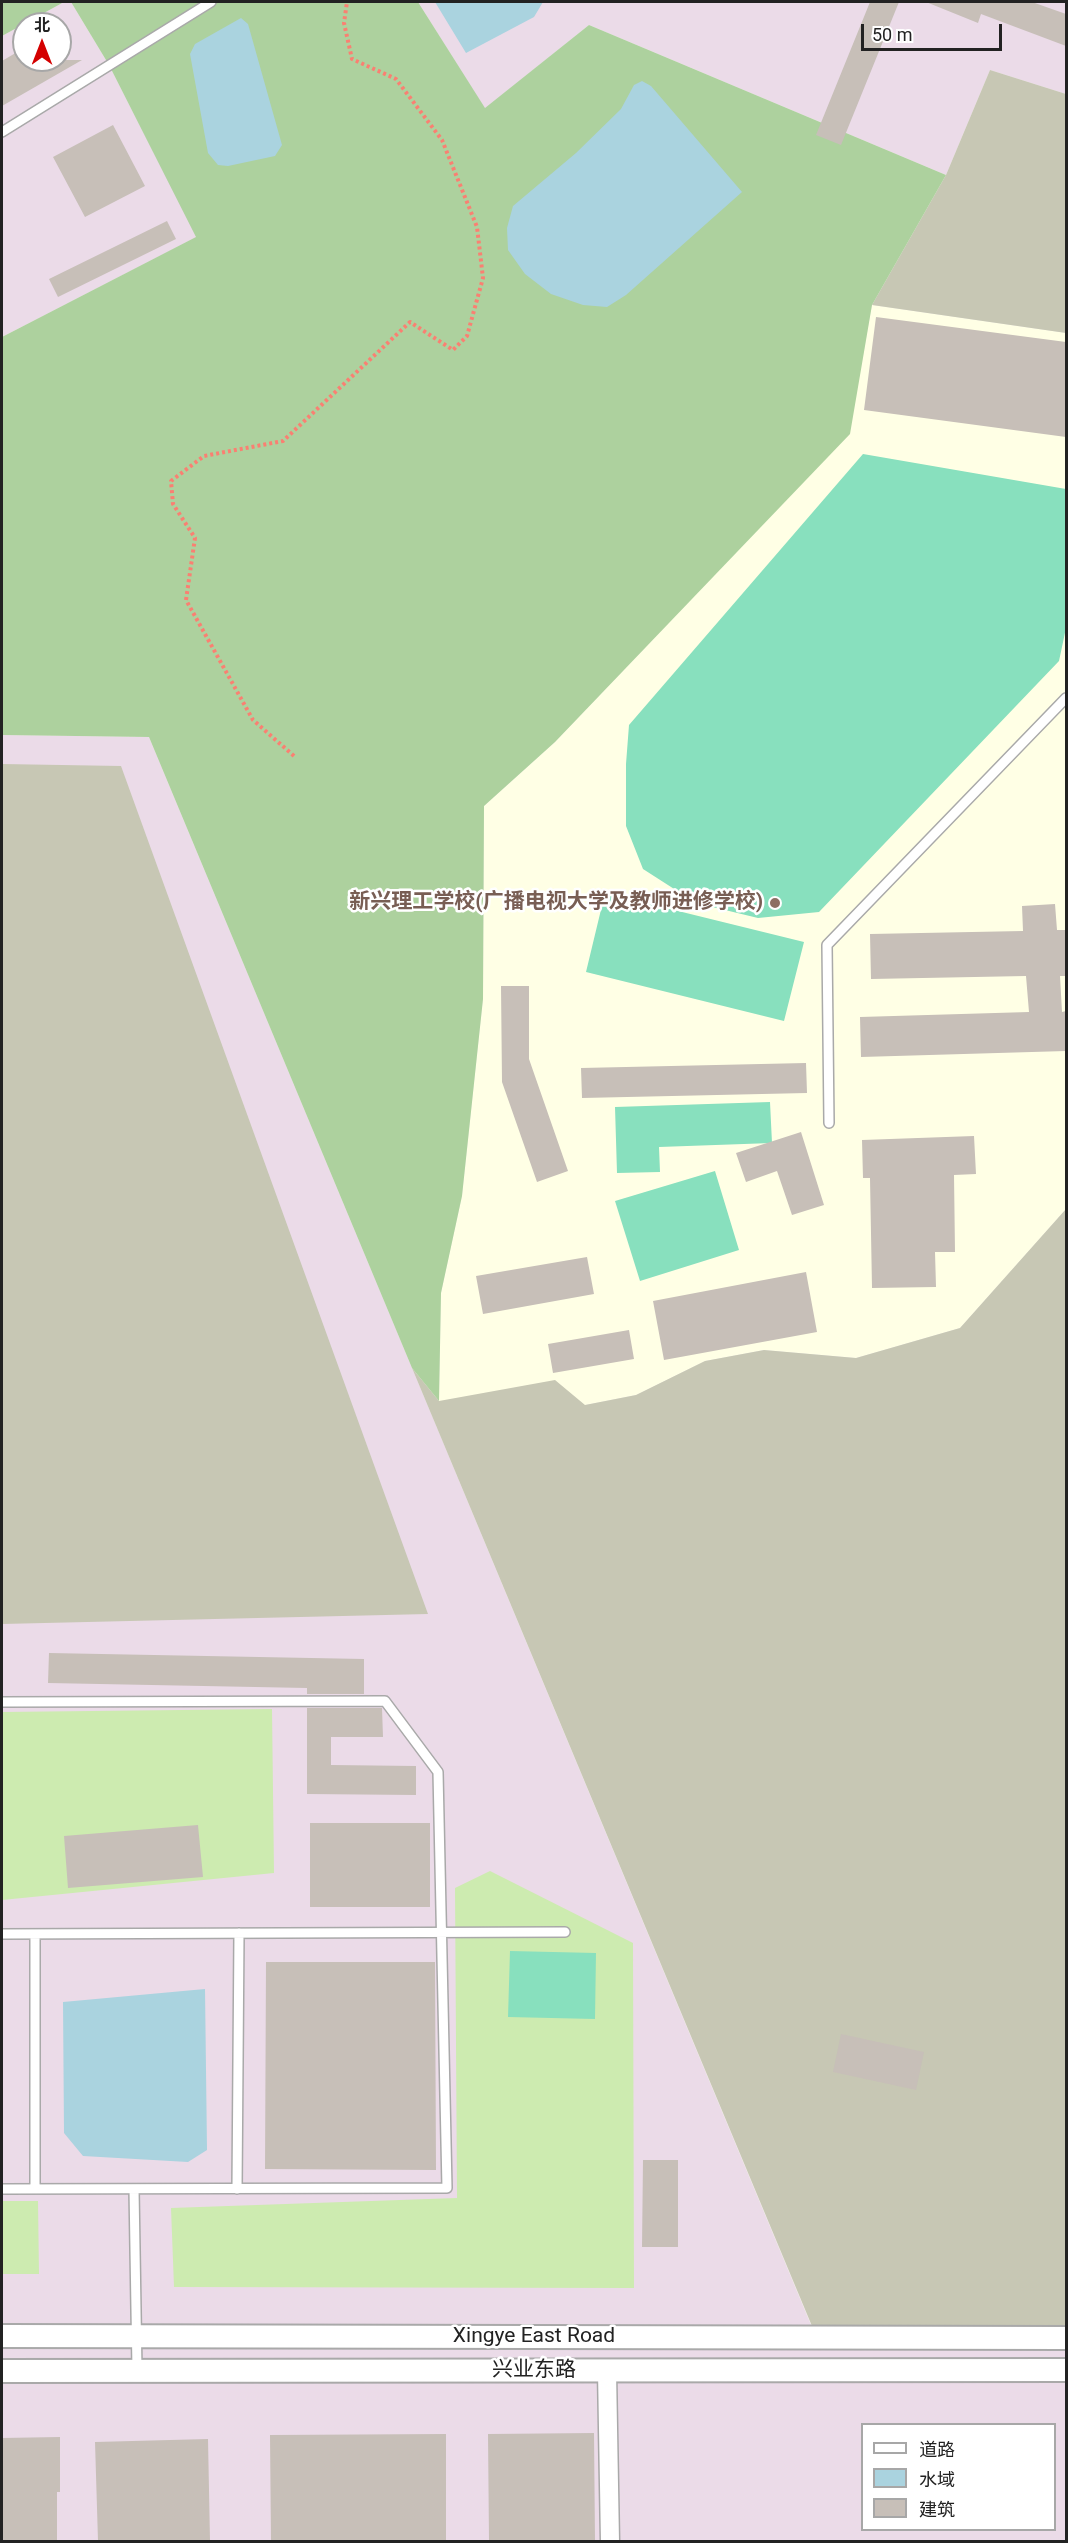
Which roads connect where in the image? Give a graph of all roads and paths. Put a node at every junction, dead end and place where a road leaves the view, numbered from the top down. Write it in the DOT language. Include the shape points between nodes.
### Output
graph roads {
  1 [pos="211,2"];
  2 [pos="347,2"];
  3 [pos="2,132"];
  4 [pos="1066,698"];
  5 [pos="294,756"];
  6 [pos="829,1124"];
  7 [pos="2,1702"];
  8 [pos="565,1932"];
  9 [pos="239,1933"];
  10 [pos="442,1933"];
  11 [pos="2,1934"];
  12 [pos="35,1934"];
  13 [pos="2,2189"];
  14 [pos="35,2189"];
  15 [pos="134,2189"];
  16 [pos="237,2189"];
  17 [pos="2,2336"];
  18 [pos="136,2336"];
  19 [pos="1066,2338"];
  20 [pos="137,2370"];
  21 [pos="1066,2370"];
  22 [pos="2,2371"];
  23 [pos="607,2371"];
  24 [pos="610,2541"];
  1 -- 3 [label="lane"];
  2 -- 5 [label="path" via="344,23 352,59 396,79 442,140 477,227 483,278 467,336 453,350 410,321 283,441 204,456 171,481 174,504 195,538 186,600 253,720"];
  4 -- 6 [label="lane" via="827,945"];
  7 -- 10 [label="lane" via="386,1701 438,1772"];
  8 -- 10 [label="lane"];
  9 -- 10 [label="lane"];
  9 -- 12 [label="lane"];
  9 -- 16 [label="lane"];
  10 -- 16 [label="lane" via="447,2188"];
  11 -- 12 [label="lane"];
  12 -- 14 [label="lane"];
  13 -- 14 [label="lane"];
  14 -- 15 [label="lane"];
  15 -- 16 [label="lane"];
  15 -- 18 [label="lane"];
  17 -- 18 [label="street, Xingye East Road"];
  18 -- 19 [label="street, Xingye East Road"];
  18 -- 20 [label="lane"];
  20 -- 22 [label="street, 兴业东路"];
  20 -- 23 [label="street, 兴业东路"];
  21 -- 23 [label="street, 兴业东路"];
  23 -- 24 [label="street"];
}
